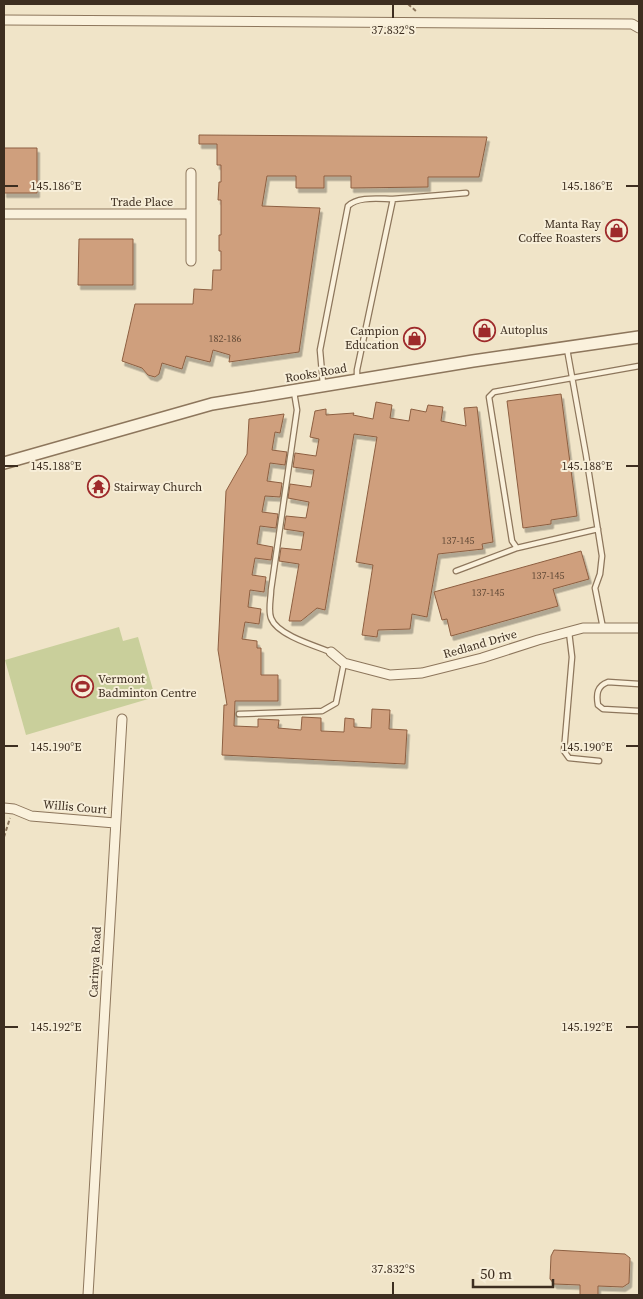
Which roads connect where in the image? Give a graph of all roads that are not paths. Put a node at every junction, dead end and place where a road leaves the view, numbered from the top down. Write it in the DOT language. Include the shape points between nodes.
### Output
graph roads {
  1 [pos="4,20"];
  2 [pos="639,28"];
  3 [pos="191,174"];
  4 [pos="466,193"];
  5 [pos="393,199"];
  6 [pos="4,214"];
  7 [pos="190,214"];
  8 [pos="191,261"];
  9 [pos="639,337"];
  10 [pos="567,348"];
  11 [pos="639,366"];
  12 [pos="572,377"];
  13 [pos="357,380"];
  14 [pos="323,386"];
  15 [pos="294,391"];
  16 [pos="4,463"];
  17 [pos="598,529"];
  18 [pos="517,548"];
  19 [pos="456,571"];
  20 [pos="603,628"];
  21 [pos="639,628"];
  22 [pos="569,632"];
  23 [pos="331,652"];
  24 [pos="344,663"];
  25 [pos="639,684"];
  26 [pos="639,712"];
  27 [pos="239,714"];
  28 [pos="122,719"];
  29 [pos="599,761"];
  30 [pos="4,808"];
  31 [pos="115,823"];
  32 [pos="88,1295"];
  1 -- 2 [label="street" via="583,23 632,24"];
  3 -- 7 [label="street"];
  4 -- 5 [label="lane"];
  5 -- 13 [label="lane"];
  5 -- 14 [label="lane" via="352,201 348,206 320,350"];
  6 -- 7 [label="street, Trade Place"];
  7 -- 8 [label="street"];
  9 -- 10 [label="street, Rooks Road"];
  10 -- 12 [label="lane"];
  10 -- 13 [label="street, Rooks Road"];
  11 -- 12 [label="lane"];
  12 -- 17 [label="lane"];
  12 -- 18 [label="lane" via="494,392 489,397 512,541"];
  13 -- 14 [label="street, Rooks Road"];
  14 -- 15 [label="street, Rooks Road"];
  15 -- 16 [label="street, Rooks Road" via="212,404"];
  15 -- 23 [label="lane" via="298,410 271,590 270,616 275,625 296,638"];
  17 -- 18 [label="lane"];
  17 -- 20 [label="lane" via="602,556 595,588"];
  18 -- 19 [label="lane"];
  20 -- 21 [label="street, Redland Drive"];
  20 -- 22 [label="street, Redland Drive"];
  22 -- 24 [label="street, Redland Drive" via="422,673 390,675"];
  22 -- 29 [label="lane" via="572,658 564,751 569,758"];
  23 -- 24 [label="street, Redland Drive"];
  24 -- 27 [label="lane" via="336,703 322,711"];
  25 -- 26 [label="lane" via="608,682 600,686 597,699 603,710"];
  28 -- 31 [label="street, Carinya Road"];
  30 -- 31 [label="street, Willis Court" via="32,816"];
  31 -- 32 [label="street, Carinya Road"];
}
